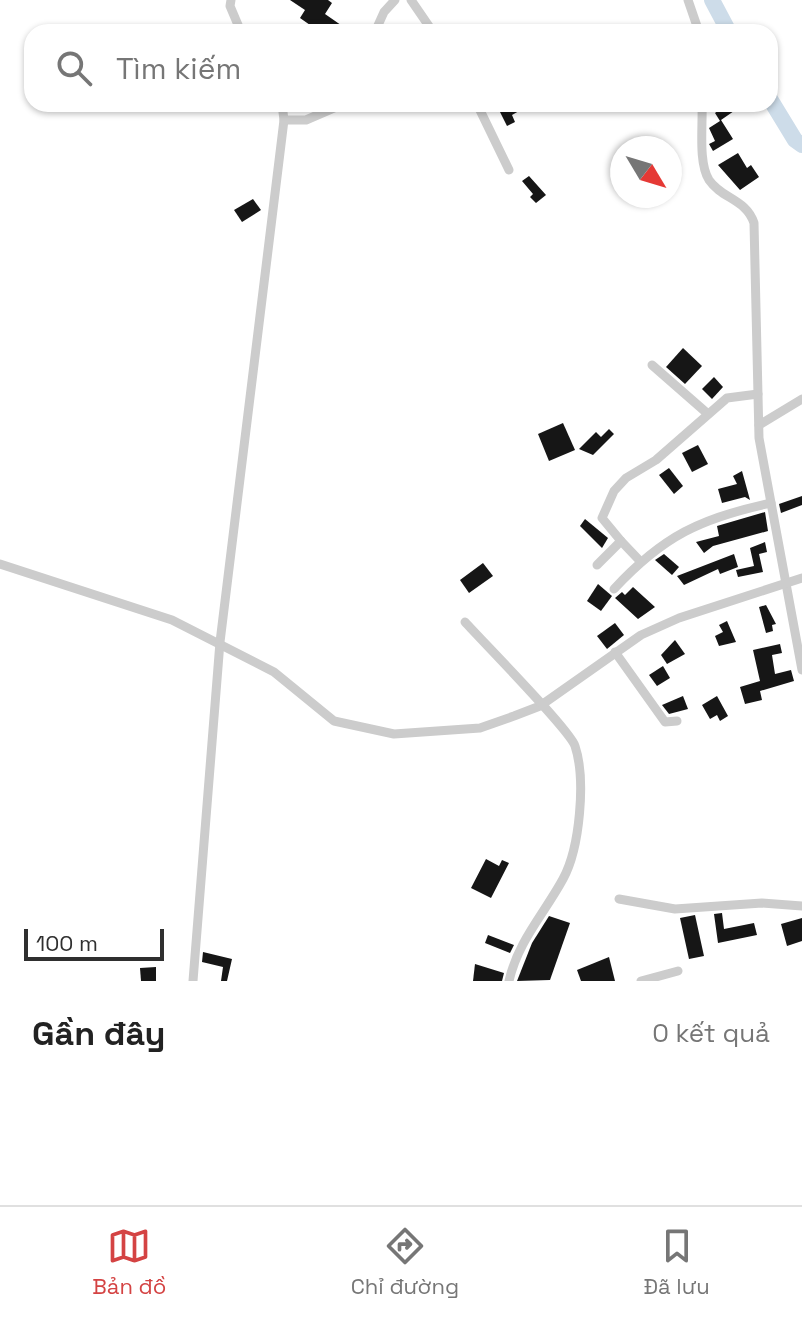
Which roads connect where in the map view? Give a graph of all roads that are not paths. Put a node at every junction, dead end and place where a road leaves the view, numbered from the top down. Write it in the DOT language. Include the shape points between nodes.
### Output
graph roads {
  1 [pos="231,0"];
  2 [pos="395,0"];
  3 [pos="411,0"];
  4 [pos="688,0"];
  5 [pos="238,24"];
  6 [pos="379,24"];
  7 [pos="428,24"];
  8 [pos="696,24"];
  9 [pos="283,112"];
  10 [pos="324,112"];
  11 [pos="481,112"];
  12 [pos="702,112"];
  13 [pos="284,120"];
  14 [pos="509,170"];
  15 [pos="652,365"];
  16 [pos="758,394"];
  17 [pos="802,399"];
  18 [pos="708,414"];
  19 [pos="759,425"];
  20 [pos="771,503"];
  21 [pos="621,541"];
  22 [pos="640,561"];
  23 [pos="0,564"];
  24 [pos="597,565"];
  25 [pos="802,578"];
  26 [pos="785,583"];
  27 [pos="614,589"];
  28 [pos="465,622"];
  29 [pos="220,642"];
  30 [pos="615,652"];
  31 [pos="802,670"];
  32 [pos="540,706"];
  33 [pos="677,721"];
  34 [pos="619,899"];
  35 [pos="802,906"];
  36 [pos="678,971"];
  37 [pos="193,981"];
  38 [pos="509,981"];
  39 [pos="641,981"];
  1 -- 5 [label="street"];
  2 -- 6 [label="street"];
  3 -- 7 [label="street"];
  4 -- 8 [label="street"];
  9 -- 13 [label="street"];
  10 -- 13 [label="street" via="306,120"];
  11 -- 14 [label="street"];
  12 -- 16 [label="street" via="705,171 718,189 751,212 754,223"];
  13 -- 29 [label="street"];
  15 -- 18 [label="street"];
  16 -- 18 [label="street" via="727,398"];
  16 -- 19 [label="street"];
  17 -- 19 [label="street"];
  18 -- 21 [label="street" via="614,491 602,518"];
  19 -- 20 [label="street"];
  20 -- 22 [label="street" via="694,524"];
  20 -- 26 [label="street"];
  21 -- 22 [label="street"];
  21 -- 24 [label="street"];
  22 -- 27 [label="street"];
  23 -- 29 [label="street" via="172,620"];
  25 -- 26 [label="street"];
  26 -- 30 [label="street" via="679,618"];
  26 -- 31 [label="street"];
  28 -- 32 [label="street"];
  29 -- 32 [label="street" via="274,672 334,721 360,729 394,734 480,728"];
  29 -- 37 [label="street"];
  30 -- 32 [label="street"];
  30 -- 33 [label="street" via="665,722"];
  32 -- 38 [label="street" via="575,744 581,810 573,855 530,927"];
  34 -- 35 [label="street" via="675,909"];
  36 -- 39 [label="street"];
}
